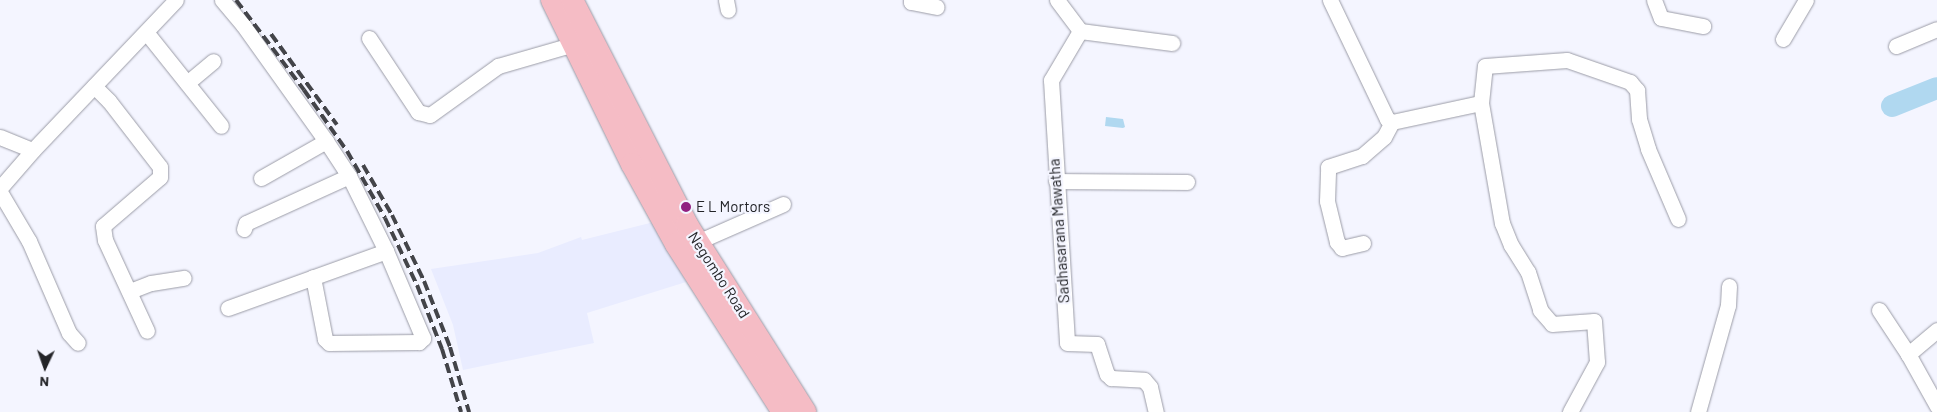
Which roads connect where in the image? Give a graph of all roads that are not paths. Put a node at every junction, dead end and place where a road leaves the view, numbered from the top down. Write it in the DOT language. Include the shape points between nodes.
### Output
graph roads {
  1 [pos="176,0"];
  2 [pos="222,0"];
  3 [pos="552,0"];
  4 [pos="572,0"];
  5 [pos="911,0"];
  6 [pos="1057,0"];
  7 [pos="1330,0"];
  8 [pos="1654,0"];
  9 [pos="1806,0"];
  10 [pos="937,7"];
  11 [pos="1703,26"];
  12 [pos="1937,29"];
  13 [pos="1080,31"];
  14 [pos="146,32"];
  15 [pos="369,38"];
  16 [pos="1782,39"];
  17 [pos="1172,43"];
  18 [pos="574,44"];
  19 [pos="1896,46"];
  20 [pos="213,61"];
  21 [pos="187,83"];
  22 [pos="94,86"];
  23 [pos="1481,103"];
  24 [pos="1392,122"];
  25 [pos="221,126"];
  26 [pos="0,137"];
  27 [pos="326,141"];
  28 [pos="33,150"];
  29 [pos="349,176"];
  30 [pos="261,178"];
  31 [pos="1056,181"];
  32 [pos="1186,182"];
  33 [pos="0,188"];
  34 [pos="0,192"];
  35 [pos="783,204"];
  36 [pos="1678,219"];
  37 [pos="244,229"];
  38 [pos="697,242"];
  39 [pos="1363,243"];
  40 [pos="386,251"];
  41 [pos="313,277"];
  42 [pos="184,278"];
  43 [pos="1729,286"];
  44 [pos="130,292"];
  45 [pos="228,308"];
  46 [pos="1879,310"];
  47 [pos="1937,330"];
  48 [pos="147,331"];
  49 [pos="78,343"];
  50 [pos="1908,354"];
  51 [pos="1937,406"];
  52 [pos="783,412"];
  53 [pos="805,412"];
  54 [pos="1156,412"];
  55 [pos="1570,412"];
  56 [pos="1698,412"];
  1 -- 14 [label="street"];
  2 -- 27 [label="street" via="243,24"];
  3 -- 18 [label="highway, Negombo Road"];
  4 -- 38 [label="highway, Negombo Road" via="660,177"];
  5 -- 10 [label="street"];
  6 -- 13 [label="street"];
  7 -- 24 [label="street" via="1387,120"];
  8 -- 11 [label="street" via="1661,18"];
  9 -- 16 [label="street"];
  12 -- 19 [label="street"];
  13 -- 17 [label="street"];
  13 -- 31 [label="street, Sadhasarana Mawatha" via="1051,80"];
  14 -- 21 [label="street"];
  14 -- 22 [label="street"];
  15 -- 18 [label="street" via="418,112 430,115 498,66"];
  18 -- 52 [label="highway, Negombo Road" via="632,164 676,244"];
  20 -- 21 [label="street"];
  21 -- 25 [label="street"];
  22 -- 28 [label="street"];
  22 -- 44 [label="street" via="110,101 160,167 160,177 103,226 105,240"];
  23 -- 24 [label="street"];
  23 -- 36 [label="street" via="1485,66 1567,60 1630,82 1637,90 1639,119 1648,149"];
  23 -- 55 [label="street" via="1502,223 1528,272 1540,310 1552,324 1594,321 1597,362"];
  24 -- 39 [label="street" via="1384,137 1362,156 1328,167 1327,201 1337,242 1342,248"];
  26 -- 28 [label="street"];
  27 -- 29 [label="street"];
  27 -- 30 [label="street"];
  28 -- 33 [label="street"];
  29 -- 37 [label="street" via="246,223"];
  29 -- 40 [label="street"];
  31 -- 32 [label="street"];
  31 -- 54 [label="street, Sadhasarana Mawatha" via="1066,343 1097,344 1107,374 1112,378 1144,380 1150,387"];
  34 -- 49 [label="street" via="29,241 69,333"];
  35 -- 38 [label="street"];
  38 -- 53 [label="highway, Negombo Road"];
  40 -- 41 [label="street"];
  40 -- 41 [label="street" via="423,338 419,342 329,343 325,339"];
  41 -- 45 [label="street"];
  42 -- 44 [label="street" via="151,283"];
  43 -- 56 [label="street" via="1728,305"];
  44 -- 48 [label="street"];
  46 -- 50 [label="street"];
  47 -- 50 [label="street"];
  50 -- 51 [label="street"];
}
